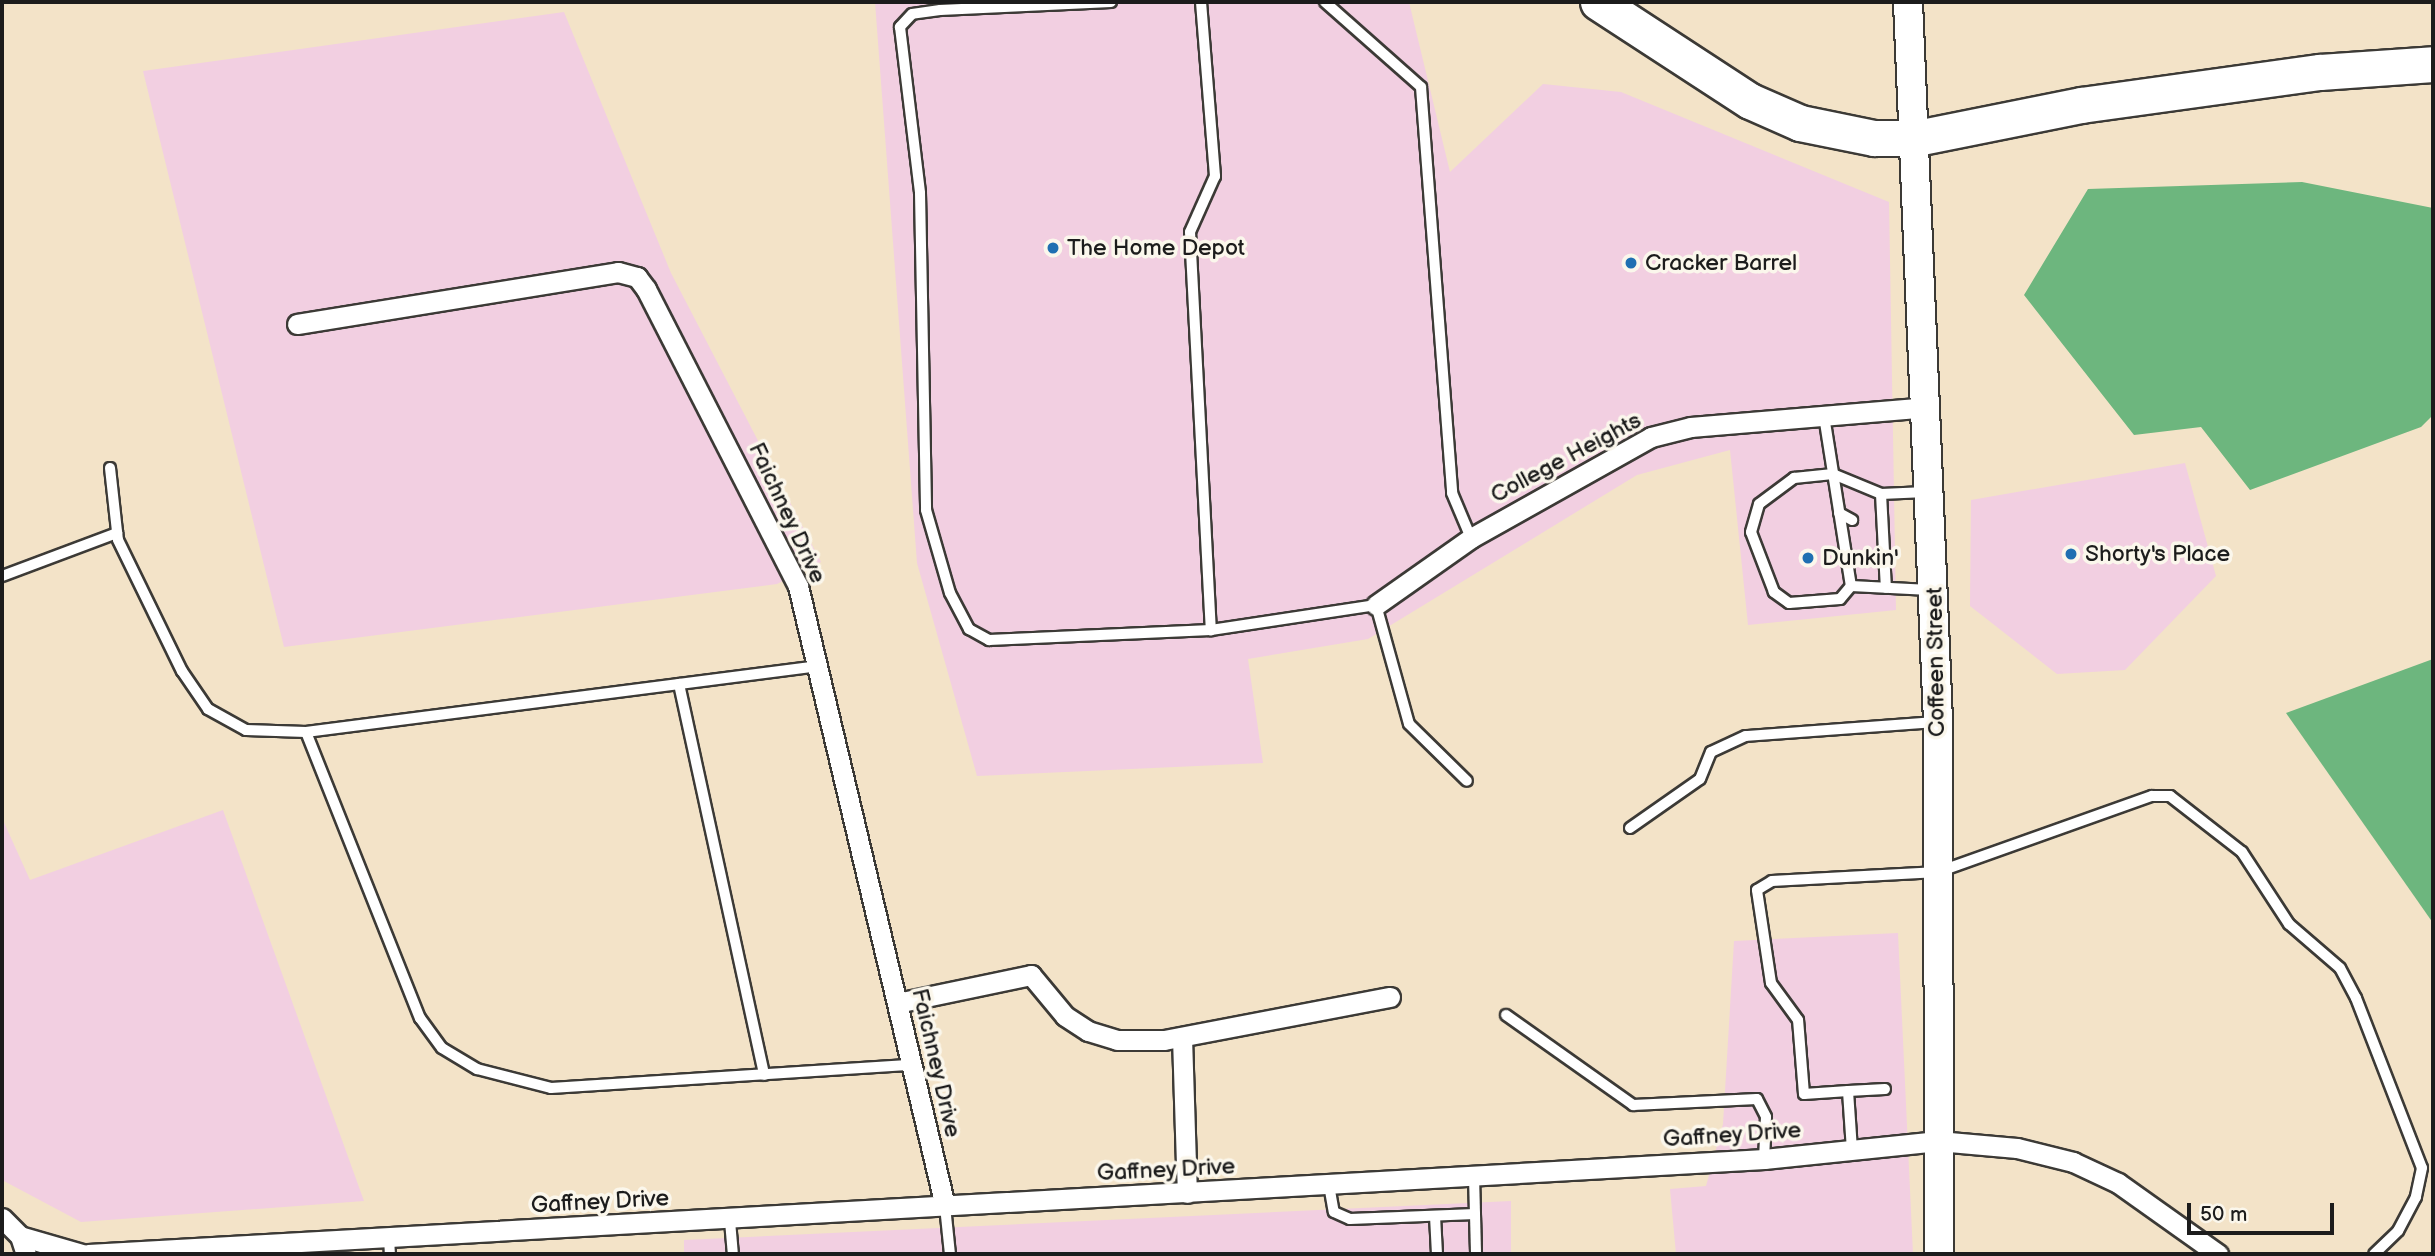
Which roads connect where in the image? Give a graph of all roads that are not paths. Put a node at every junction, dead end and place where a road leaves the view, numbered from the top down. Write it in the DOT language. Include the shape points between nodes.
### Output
graph roads {
  1 [pos="1111,2"];
  2 [pos="1201,2"];
  3 [pos="1325,2"];
  4 [pos="1598,2"];
  5 [pos="1908,2"];
  6 [pos="2433,64"];
  7 [pos="1917,138"];
  8 [pos="297,324"];
  9 [pos="1928,407"];
  10 [pos="1824,416"];
  11 [pos="110,468"];
  12 [pos="1833,474"];
  13 [pos="1931,492"];
  14 [pos="1881,494"];
  15 [pos="1839,513"];
  16 [pos="1852,520"];
  17 [pos="117,533"];
  18 [pos="1471,538"];
  19 [pos="1844,539"];
  20 [pos="1855,544"];
  21 [pos="2,576"];
  22 [pos="1852,586"];
  23 [pos="1886,588"];
  24 [pos="1934,590"];
  25 [pos="1376,605"];
  26 [pos="1211,630"];
  27 [pos="819,666"];
  28 [pos="679,684"];
  29 [pos="1938,722"];
  30 [pos="306,732"];
  31 [pos="1467,781"];
  32 [pos="1630,828"];
  33 [pos="1938,872"];
  34 [pos="1390,997"];
  35 [pos="897,1003"];
  36 [pos="1506,1015"];
  37 [pos="1182,1037"];
  38 [pos="911,1065"];
  39 [pos="764,1075"];
  40 [pos="1885,1089"];
  41 [pos="1848,1091"];
  42 [pos="1938,1141"];
  43 [pos="1852,1150"];
  44 [pos="1764,1159"];
  45 [pos="1474,1176"];
  46 [pos="1329,1185"];
  47 [pos="1187,1194"];
  48 [pos="945,1206"];
  49 [pos="1475,1214"];
  50 [pos="1435,1216"];
  51 [pos="2,1218"];
  52 [pos="730,1221"];
  53 [pos="23,1245"];
  54 [pos="389,1245"];
  55 [pos="82,1254"];
  56 [pos="88,1254"];
  57 [pos="733,1254"];
  58 [pos="950,1254"];
  59 [pos="1437,1254"];
  60 [pos="1476,1254"];
  61 [pos="1939,1254"];
  62 [pos="2218,1254"];
  63 [pos="2374,1254"];
  1 -- 26 [label="lane" via="940,10 912,14 900,27 920,193 926,510 950,593 969,629 989,640"];
  2 -- 26 [label="lane" via="1215,176 1189,232"];
  3 -- 18 [label="lane" via="1420,87 1452,493"];
  4 -- 7 [label="highway" via="1704,74 1800,122 1874,138"];
  5 -- 7 [label="main road, Coffeen Street"];
  6 -- 7 [label="highway" via="2081,104"];
  7 -- 9 [label="main road, Coffeen Street"];
  8 -- 27 [label="street, Faichney Drive" via="618,272 637,277 778,540"];
  9 -- 10 [label="street, College Heights"];
  9 -- 13 [label="main road, Coffeen Street"];
  10 -- 12 [label="lane"];
  10 -- 18 [label="street, College Heights" via="1691,427 1651,437"];
  11 -- 17 [label="lane"];
  12 -- 14 [label="lane"];
  12 -- 15 [label="lane"];
  12 -- 22 [label="lane" via="1794,478 1759,504 1751,532 1774,593 1789,603 1840,599"];
  13 -- 14 [label="lane"];
  13 -- 24 [label="main road, Coffeen Street"];
  14 -- 23 [label="lane"];
  15 -- 16 [label="lane"];
  15 -- 19 [label="lane"];
  17 -- 21 [label="lane"];
  17 -- 30 [label="lane" via="182,671 208,709 246,730"];
  18 -- 25 [label="street, College Heights"];
  19 -- 20 [label="lane"];
  19 -- 22 [label="lane"];
  22 -- 23 [label="lane"];
  23 -- 24 [label="lane"];
  24 -- 29 [label="main road, Coffeen Street"];
  25 -- 26 [label="lane"];
  25 -- 31 [label="lane" via="1409,724"];
  27 -- 28 [label="lane"];
  27 -- 35 [label="street, Faichney Drive"];
  28 -- 30 [label="lane"];
  28 -- 39 [label="lane"];
  29 -- 32 [label="lane" via="1746,736 1711,752 1700,779"];
  29 -- 33 [label="main road, Coffeen Street"];
  30 -- 39 [label="lane" via="390,953 420,1018 442,1048 507,1081 551,1088"];
  33 -- 41 [label="lane" via="1772,881 1757,890 1771,983 1798,1020 1804,1094"];
  33 -- 42 [label="main road, Coffeen Street"];
  33 -- 63 [label="lane" via="2152,796 2170,796 2202,815 2242,852 2288,924 2340,968 2418,1143 2422,1168 2416,1197 2398,1231"];
  34 -- 37 [label="street"];
  35 -- 37 [label="street" via="1031,975 1065,1016 1088,1031 1118,1040"];
  35 -- 38 [label="street, Faichney Drive"];
  36 -- 44 [label="lane" via="1633,1105 1758,1099 1766,1117"];
  37 -- 47 [label="street"];
  38 -- 39 [label="lane"];
  38 -- 48 [label="street, Faichney Drive"];
  40 -- 41 [label="lane"];
  41 -- 43 [label="lane"];
  42 -- 43 [label="street, Gaffney Drive"];
  42 -- 61 [label="main road, Coffeen Street"];
  42 -- 62 [label="street, Gaffney Drive" via="2017,1148 2073,1162 2118,1183"];
  43 -- 44 [label="street, Gaffney Drive"];
  44 -- 45 [label="street, Gaffney Drive"];
  45 -- 46 [label="street, Gaffney Drive"];
  45 -- 49 [label="lane"];
  46 -- 47 [label="street, Gaffney Drive"];
  46 -- 50 [label="lane" via="1334,1212 1350,1219"];
  47 -- 48 [label="street, Gaffney Drive"];
  48 -- 52 [label="street, Gaffney Drive"];
  48 -- 58 [label="lane"];
  49 -- 50 [label="lane"];
  49 -- 60 [label="lane"];
  50 -- 59 [label="lane"];
  51 -- 53 [label="street"];
  52 -- 54 [label="street, Gaffney Drive"];
  52 -- 57 [label="lane"];
  53 -- 55 [label="street"];
  54 -- 56 [label="street, Gaffney Drive"];
}
